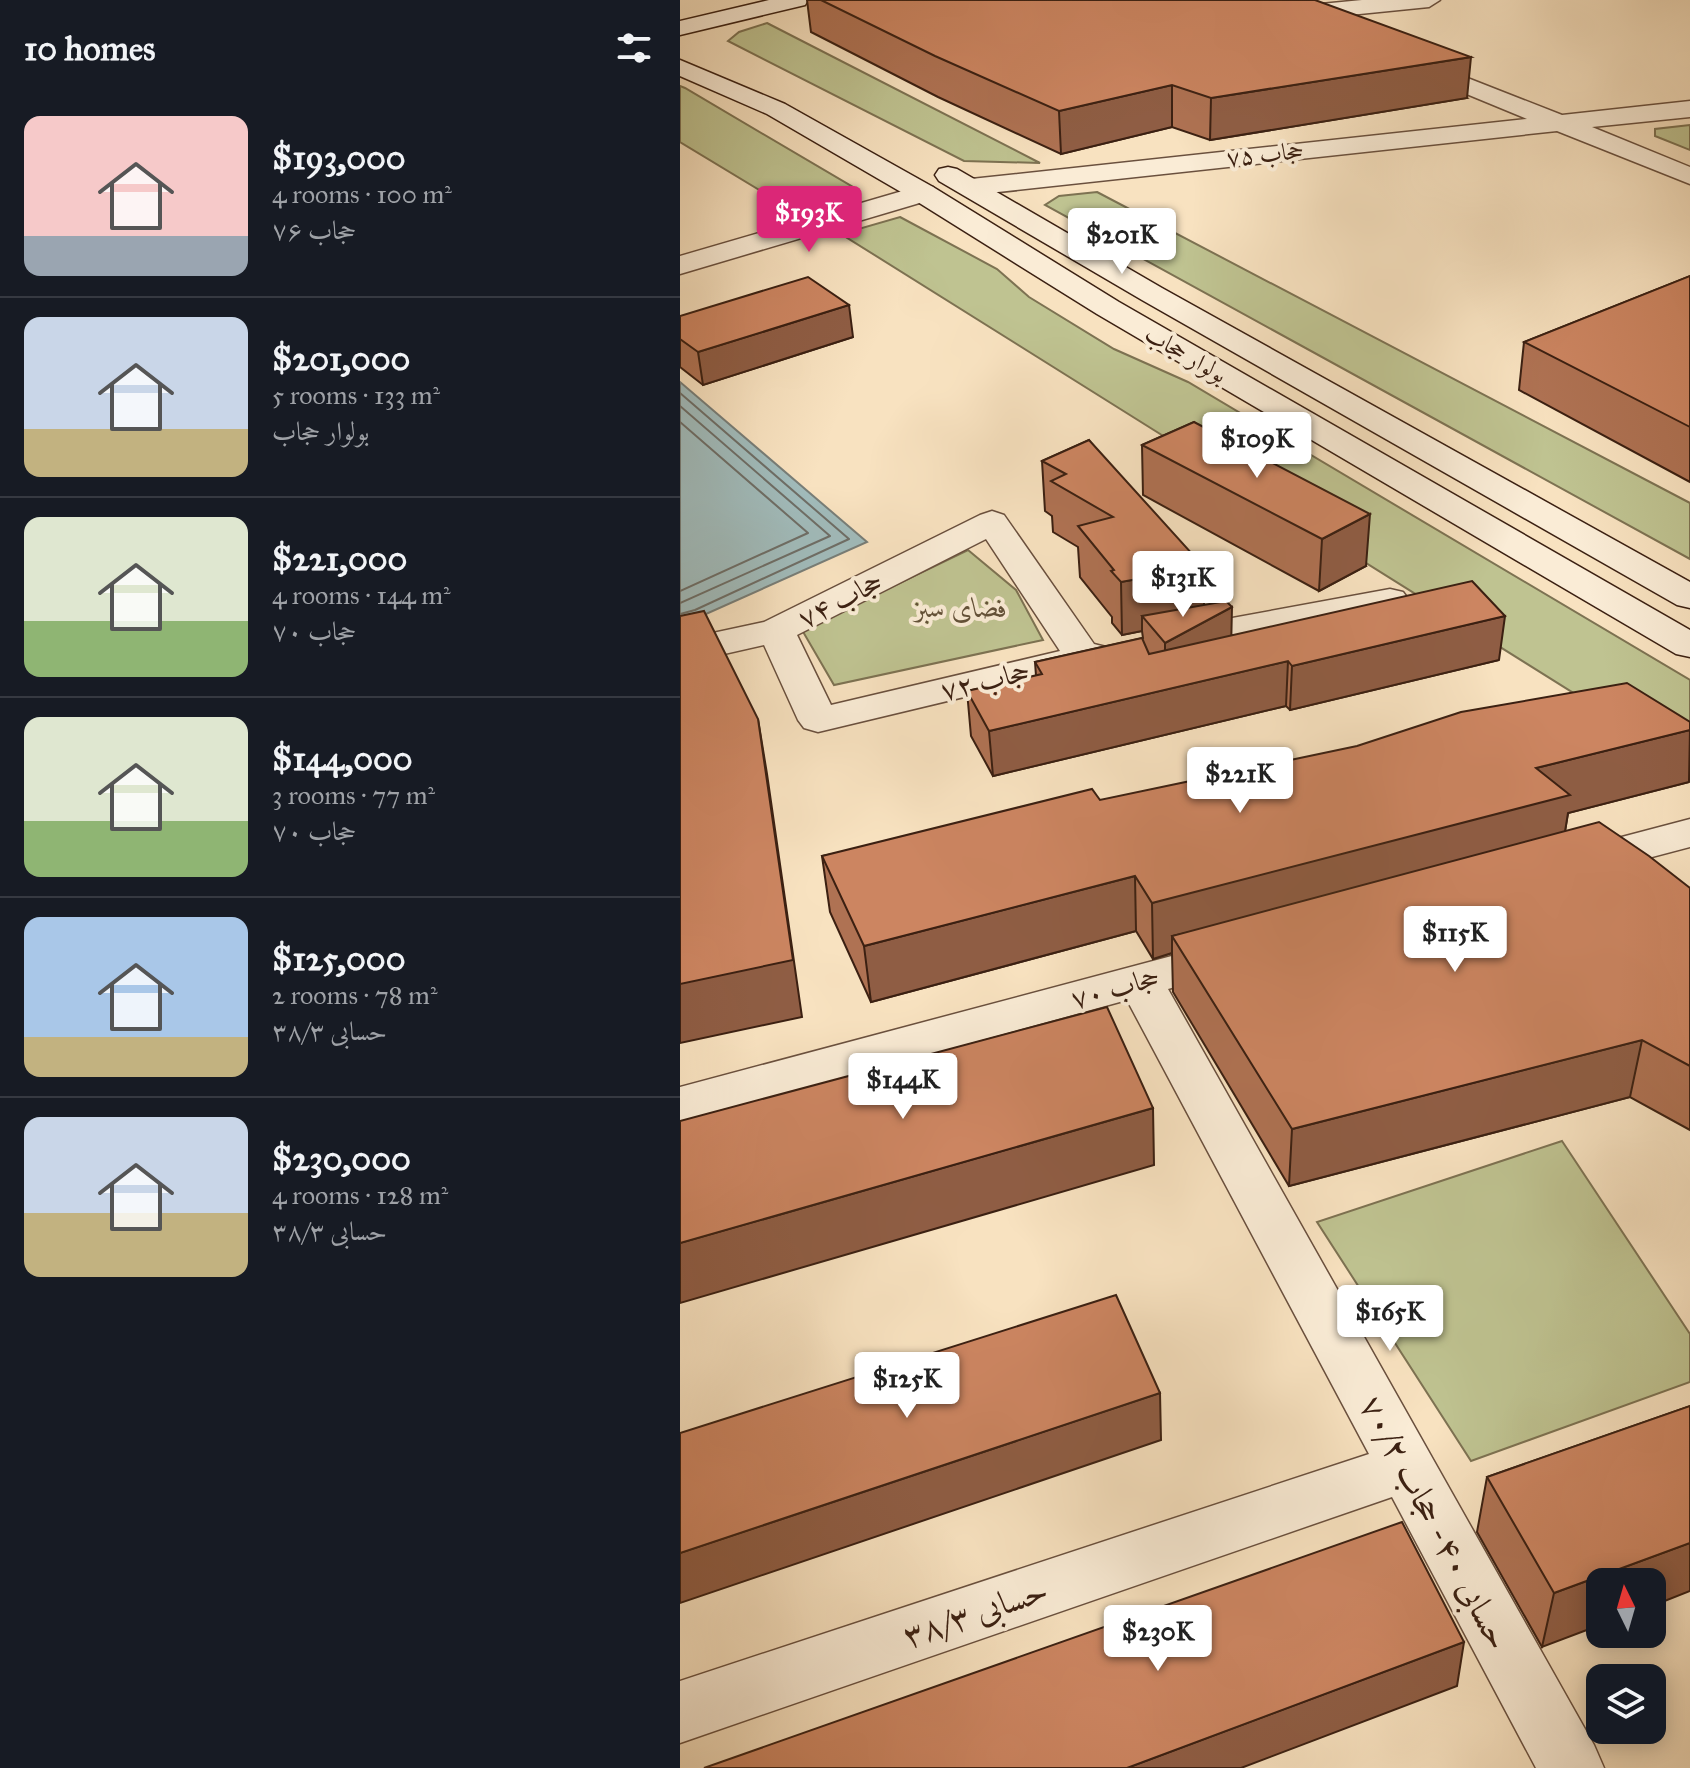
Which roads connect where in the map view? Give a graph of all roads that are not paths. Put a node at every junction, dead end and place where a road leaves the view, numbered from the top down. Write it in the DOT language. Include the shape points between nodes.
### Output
graph roads {
  1 [pos="797,0"];
  2 [pos="1429,0"];
  3 [pos="680,28"];
  4 [pos="1332,31"];
  5 [pos="680,41"];
  6 [pos="1389,54"];
  7 [pos="680,67"];
  8 [pos="1690,109"];
  9 [pos="1559,123"];
  10 [pos="1690,176"];
  11 [pos="971,187"];
  12 [pos="923,193"];
  13 [pos="680,265"];
  14 [pos="1152,294"];
  15 [pos="1108,308"];
  16 [pos="1690,597"];
  17 [pos="1390,600"];
  18 [pos="776,631"];
  19 [pos="1690,646"];
  20 [pos="680,652"];
  21 [pos="1083,656"];
  22 [pos="1690,833"];
  23 [pos="1596,858"];
  24 [pos="1535,874"];
  25 [pos="1643,890"];
  26 [pos="1262,948"];
  27 [pos="1140,981"];
  28 [pos="680,1105"];
  29 [pos="1406,1467"];
  30 [pos="680,1712"];
  31 [pos="1556,1764"];
  1 -- 3 [label="street"];
  2 -- 4 [label="street" via="1279,9"];
  5 -- 11 [label="street, بولوار حجاب" via="808,100"];
  6 -- 9 [label="street"];
  7 -- 12 [label="street, بولوار حجاب" via="776,109"];
  8 -- 9 [label="street, حجاب ۷۵"];
  9 -- 10 [label="street"];
  9 -- 11 [label="street, حجاب ۷۵"];
  11 -- 14 [label="street, بولوار حجاب"];
  12 -- 13 [label="street"];
  12 -- 15 [label="street, بولوار حجاب"];
  14 -- 15 [label="street"];
  14 -- 16 [label="street, بولوار حجاب"];
  15 -- 19 [label="street, بولوار حجاب"];
  17 -- 21 [label="street, حجاب ۷۲"];
  18 -- 20 [label="street, حجاب ۷۴"];
  18 -- 21 [label="street, حجاب ۷۲" via="818,720"];
  18 -- 21 [label="street, حجاب ۷۴" via="992,522"];
  22 -- 23 [label="street"];
  23 -- 24 [label="street"];
  23 -- 25 [label="street"];
  26 -- 27 [label="street, حجاب ۷۰"];
  27 -- 28 [label="street, حجاب ۷۰"];
  27 -- 29 [label="street, حسابی ۴۰- حجاب ۷۰/۲"];
  29 -- 30 [label="street, حسابی ۳۸/۳"];
  29 -- 31 [label="street, حسابی ۴۰- حجاب ۷۰/۲"];
}
